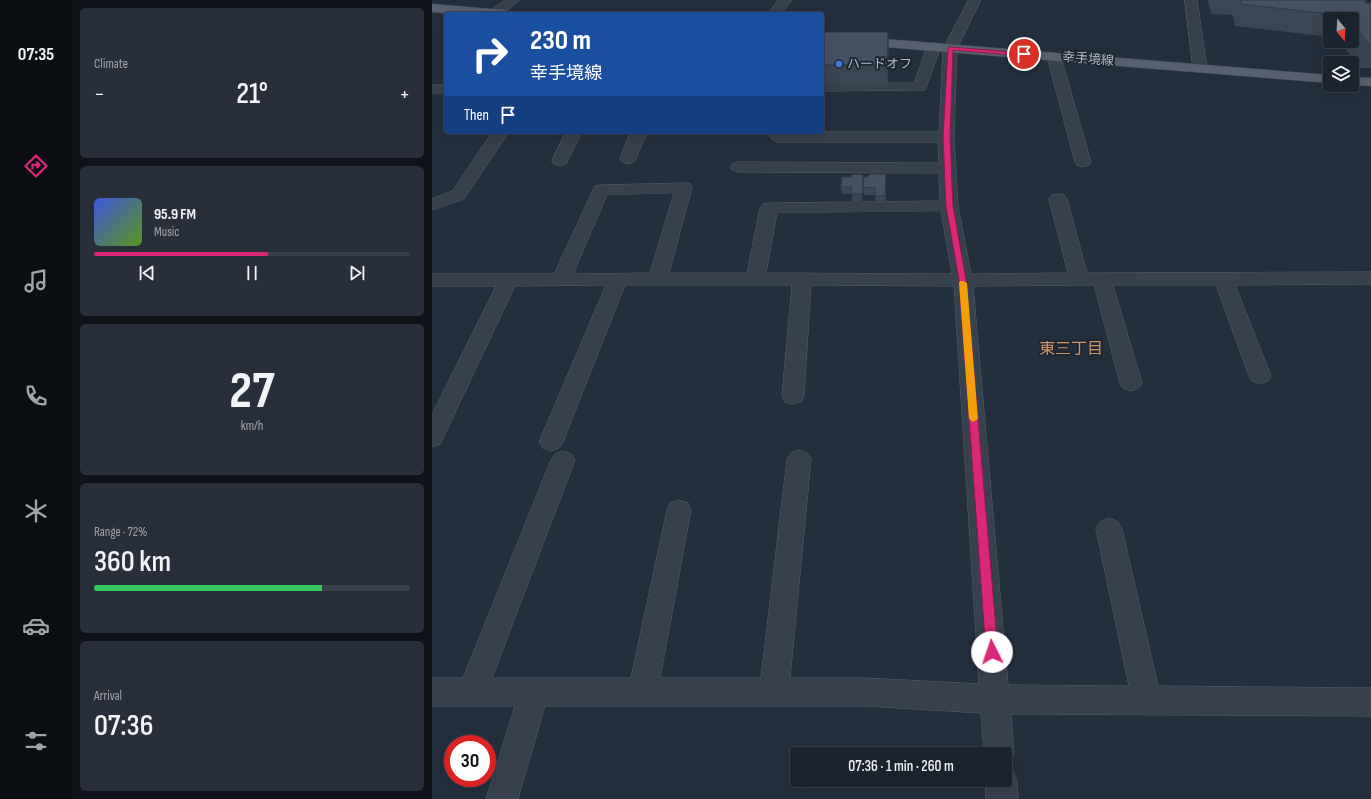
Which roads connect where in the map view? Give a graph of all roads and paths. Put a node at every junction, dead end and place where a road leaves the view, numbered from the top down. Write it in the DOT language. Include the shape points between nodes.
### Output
graph roads {
  1 [pos="514,0"];
  2 [pos="786,0"];
  3 [pos="975,0"];
  4 [pos="1191,0"];
  5 [pos="433,9"];
  6 [pos="473,12"];
  7 [pos="501,12"];
  8 [pos="776,12"];
  9 [pos="824,38"];
  10 [pos="934,47"];
  11 [pos="950,48"];
  12 [pos="1054,57"];
  13 [pos="1200,68"];
  14 [pos="1323,78"];
  15 [pos="1359,81"];
  16 [pos="1371,82"];
  17 [pos="824,87"];
  18 [pos="432,89"];
  19 [pos="444,89"];
  20 [pos="500,134"];
  21 [pos="573,134"];
  22 [pos="638,134"];
  23 [pos="779,134"];
  24 [pos="946,137"];
  25 [pos="628,159"];
  26 [pos="560,161"];
  27 [pos="1083,162"];
  28 [pos="738,167"];
  29 [pos="948,168"];
  30 [pos="1058,199"];
  31 [pos="432,205"];
  32 [pos="949,206"];
  33 [pos="1371,278"];
  34 [pos="618,279"];
  35 [pos="658,279"];
  36 [pos="755,279"];
  37 [pos="802,279"];
  38 [pos="1222,279"];
  39 [pos="432,280"];
  40 [pos="508,280"];
  41 [pos="561,280"];
  42 [pos="962,280"];
  43 [pos="1079,280"];
  44 [pos="1102,280"];
  45 [pos="1260,376"];
  46 [pos="1131,384"];
  47 [pos="793,396"];
  48 [pos="432,438"];
  49 [pos="799,459"];
  50 [pos="679,510"];
  51 [pos="1109,529"];
  52 [pos="432,692"];
  53 [pos="472,692"];
  54 [pos="534,692"];
  55 [pos="643,692"];
  56 [pos="774,692"];
  57 [pos="995,699"];
  58 [pos="1146,700"];
  59 [pos="1371,702"];
  60 [pos="998,747"];
  61 [pos="1001,787"];
  62 [pos="502,799"];
  63 [pos="1002,799"];
  1 -- 7 [label="street"];
  2 -- 8 [label="street"];
  3 -- 11 [label="street"];
  4 -- 13 [label="street"];
  5 -- 6 [label="main road"];
  9 -- 10 [label="main road, 幸手境線"];
  10 -- 11 [label="main road, 幸手境線"];
  10 -- 17 [label="street" via="920,87"];
  11 -- 12 [label="main road, 幸手境線"];
  11 -- 24 [label="street"];
  12 -- 13 [label="main road, 幸手境線"];
  12 -- 27 [label="street"];
  13 -- 14 [label="main road, 幸手境線"];
  15 -- 16 [label="main road"];
  18 -- 19 [label="street"];
  20 -- 31 [label="street" via="458,194"];
  21 -- 26 [label="street"];
  22 -- 25 [label="street"];
  23 -- 24 [label="street" via="778,137"];
  24 -- 29 [label="street"];
  28 -- 29 [label="street"];
  29 -- 32 [label="street"];
  30 -- 43 [label="street"];
  32 -- 36 [label="street" via="769,208"];
  32 -- 42 [label="street"];
  33 -- 38 [label="street"];
  34 -- 35 [label="street"];
  34 -- 41 [label="street"];
  34 -- 53 [label="street"];
  35 -- 36 [label="street"];
  35 -- 41 [label="street" via="684,188 601,190"];
  36 -- 37 [label="street"];
  37 -- 42 [label="street"];
  37 -- 47 [label="street"];
  38 -- 44 [label="street"];
  38 -- 45 [label="street"];
  39 -- 40 [label="street"];
  40 -- 41 [label="street"];
  40 -- 48 [label="street"];
  42 -- 43 [label="street"];
  42 -- 57 [label="street"];
  43 -- 44 [label="street"];
  44 -- 46 [label="street"];
  49 -- 56 [label="street"];
  50 -- 55 [label="street"];
  51 -- 58 [label="street"];
  52 -- 53 [label="street"];
  53 -- 54 [label="street"];
  54 -- 55 [label="street"];
  54 -- 62 [label="street"];
  55 -- 56 [label="street"];
  56 -- 57 [label="street" via="865,692"];
  57 -- 58 [label="street"];
  57 -- 60 [label="street"];
  58 -- 59 [label="street"];
  61 -- 63 [label="street"];
}
